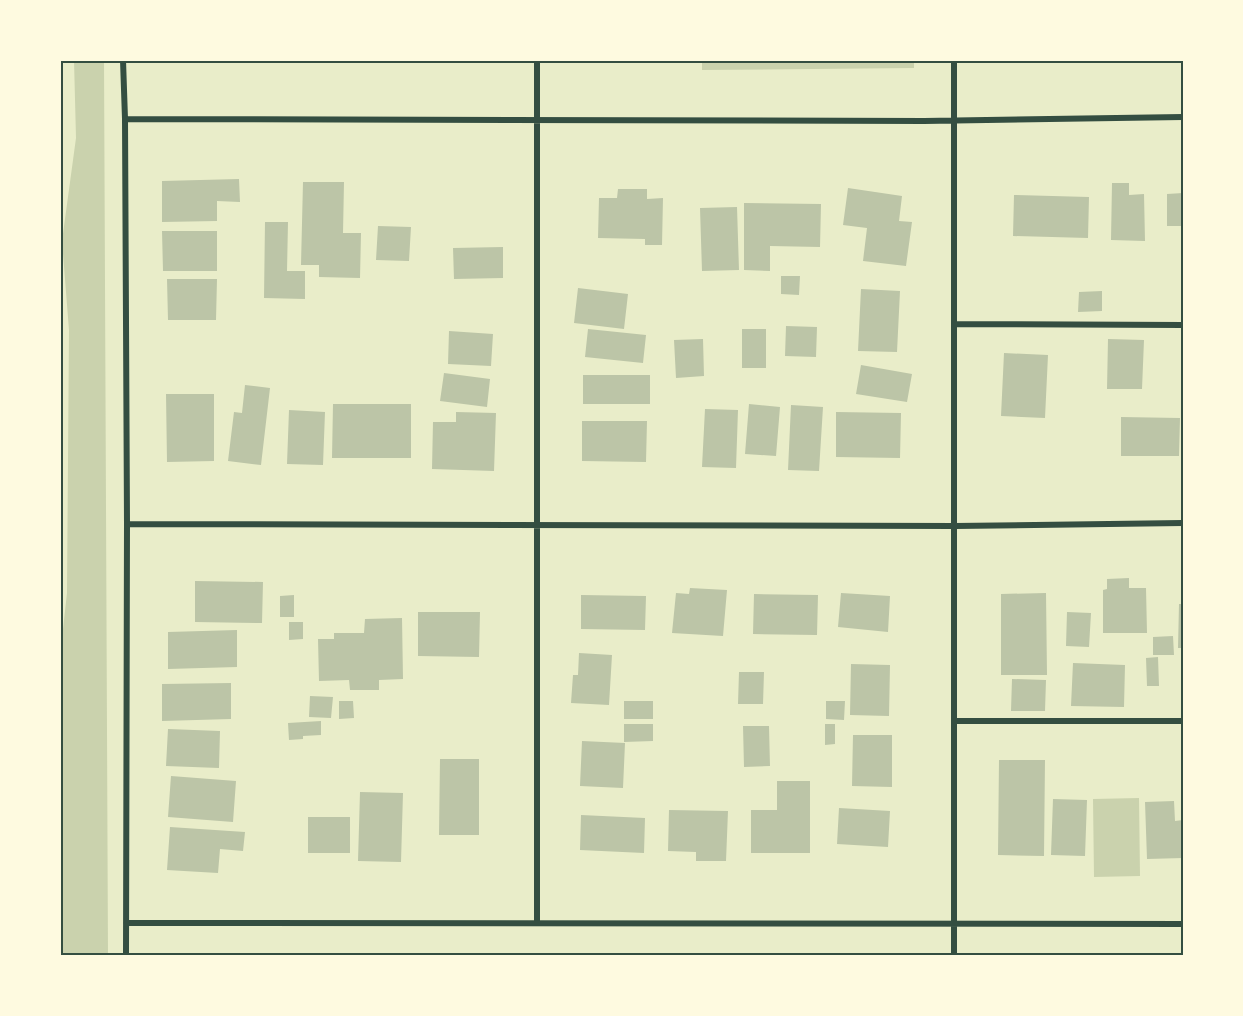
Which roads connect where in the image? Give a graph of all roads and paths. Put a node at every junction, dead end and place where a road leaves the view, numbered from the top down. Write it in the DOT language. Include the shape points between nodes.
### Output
graph roads {
  1 [pos="123,60"];
  2 [pos="537,60"];
  3 [pos="954,60"];
  4 [pos="1183,117"];
  5 [pos="125,119"];
  6 [pos="537,120"];
  7 [pos="955,121"];
  8 [pos="955,324"];
  9 [pos="1183,325"];
  10 [pos="1183,523"];
  11 [pos="127,524"];
  12 [pos="538,525"];
  13 [pos="956,526"];
  14 [pos="954,721"];
  15 [pos="1183,721"];
  16 [pos="126,922"];
  17 [pos="955,922"];
  18 [pos="537,923"];
  19 [pos="1183,924"];
  20 [pos="126,956"];
  21 [pos="954,956"];
  1 -- 5 [label="street"];
  2 -- 6 [label="street"];
  3 -- 7 [label="street"];
  4 -- 7 [label="street"];
  5 -- 6 [label="street"];
  5 -- 11 [label="street"];
  6 -- 7 [label="street"];
  6 -- 12 [label="street"];
  7 -- 8 [label="street"];
  8 -- 9 [label="street"];
  8 -- 13 [label="street"];
  10 -- 13 [label="street"];
  11 -- 12 [label="street"];
  11 -- 16 [label="street"];
  12 -- 13 [label="street"];
  12 -- 18 [label="street"];
  13 -- 14 [label="street"];
  14 -- 15 [label="street"];
  14 -- 17 [label="street"];
  16 -- 18 [label="street"];
  16 -- 20 [label="street"];
  17 -- 18 [label="street"];
  17 -- 19 [label="street"];
  17 -- 21 [label="street"];
}
